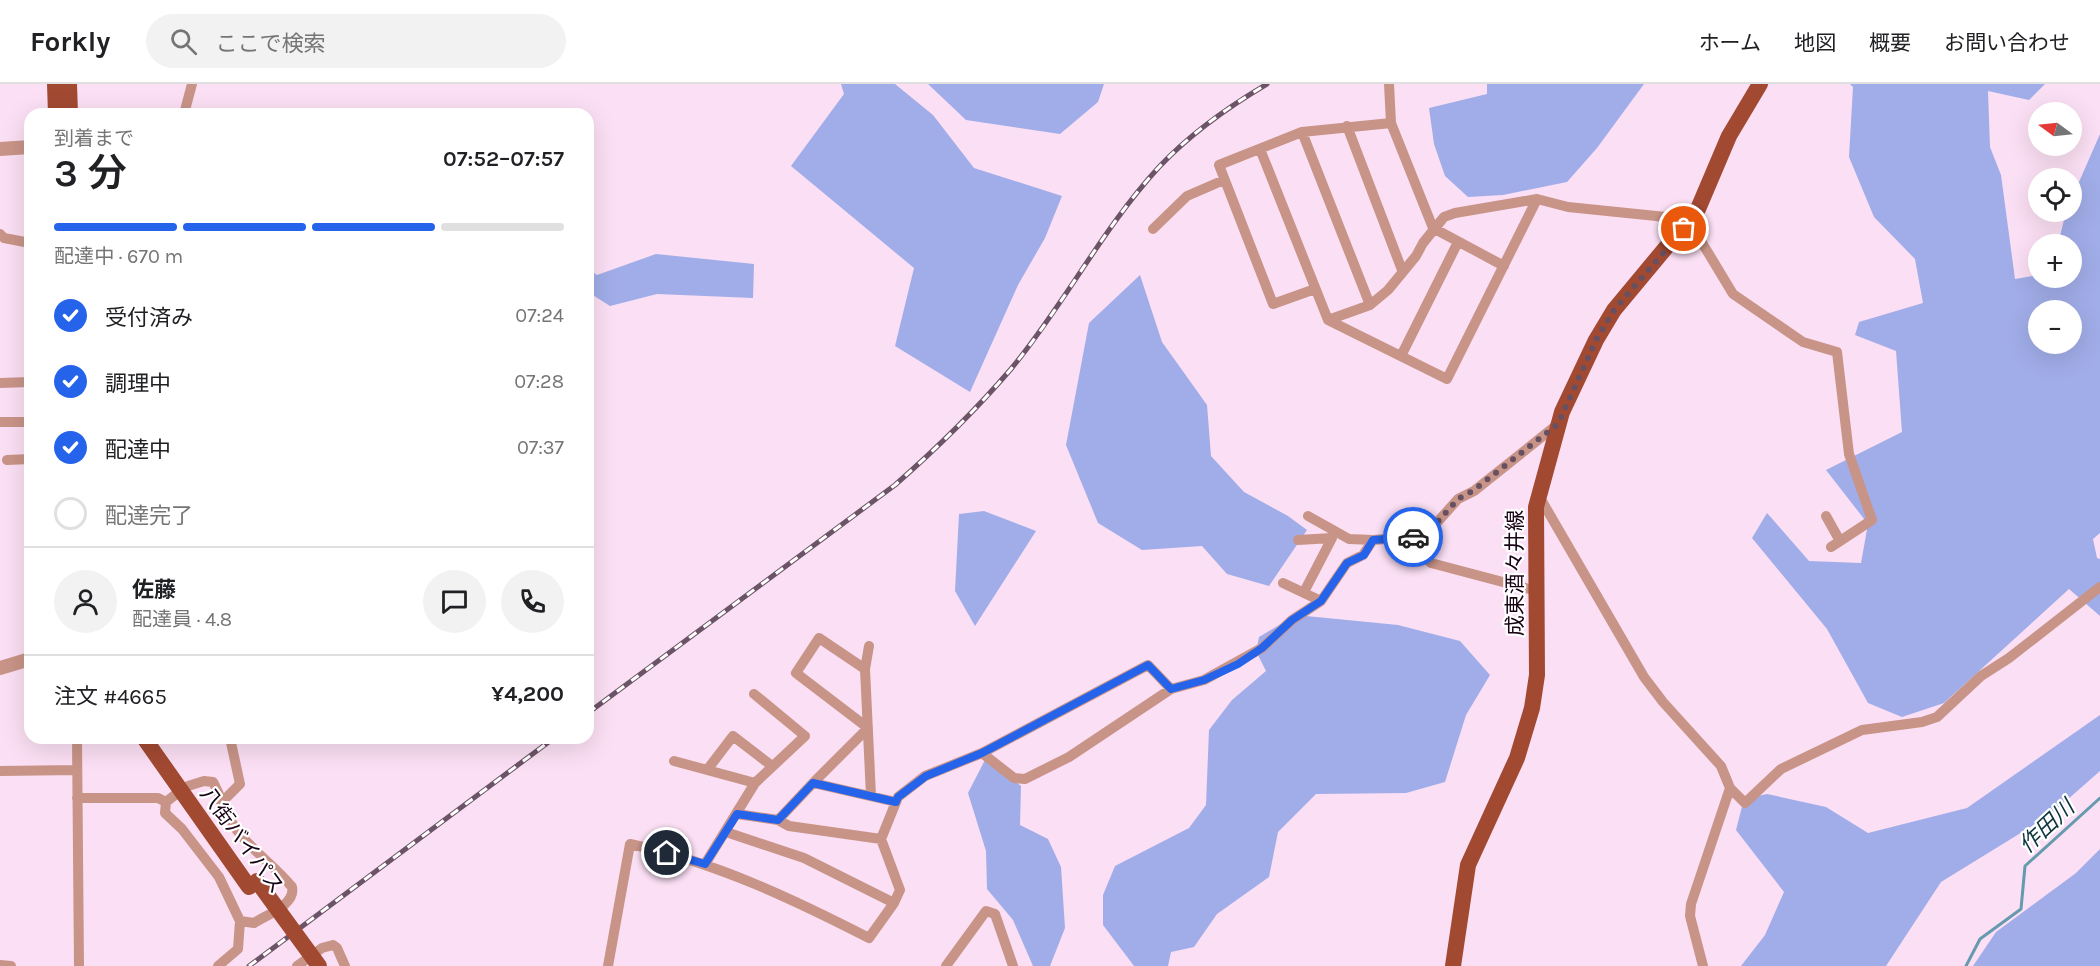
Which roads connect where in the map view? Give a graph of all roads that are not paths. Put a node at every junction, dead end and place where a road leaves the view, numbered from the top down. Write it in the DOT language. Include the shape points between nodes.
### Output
graph roads {
  1 [pos="55,84"];
  2 [pos="69,84"];
  3 [pos="192,84"];
  4 [pos="1389,84"];
  5 [pos="1760,84"];
  6 [pos="56,108"];
  7 [pos="70,108"];
  8 [pos="186,108"];
  9 [pos="1391,123"];
  10 [pos="1347,126"];
  11 [pos="1302,132"];
  12 [pos="24,147"];
  13 [pos="0,149"];
  14 [pos="1260,149"];
  15 [pos="1224,180"];
  16 [pos="1537,199"];
  17 [pos="1433,228"];
  18 [pos="1153,229"];
  19 [pos="1684,229"];
  20 [pos="0,234"];
  21 [pos="24,242"];
  22 [pos="1458,242"];
  23 [pos="1504,266"];
  24 [pos="1402,270"];
  25 [pos="1315,289"];
  26 [pos="1370,305"];
  27 [pos="1328,320"];
  28 [pos="1401,356"];
  29 [pos="24,382"];
  30 [pos="0,383"];
  31 [pos="0,422"];
  32 [pos="24,422"];
  33 [pos="1558,424"];
  34 [pos="24,459"];
  35 [pos="8,460"];
  36 [pos="1539,495"];
  37 [pos="1308,516"];
  38 [pos="1826,516"];
  39 [pos="1425,536"];
  40 [pos="1298,540"];
  41 [pos="1373,540"];
  42 [pos="1283,583"];
  43 [pos="2100,587"];
  44 [pos="1537,591"];
  45 [pos="1304,592"];
  46 [pos="1321,601"];
  47 [pos="869,646"];
  48 [pos="24,661"];
  49 [pos="0,668"];
  50 [pos="865,669"];
  51 [pos="1171,689"];
  52 [pos="754,694"];
  53 [pos="868,729"];
  54 [pos="77,744"];
  55 [pos="149,744"];
  56 [pos="161,744"];
  57 [pos="231,744"];
  58 [pos="982,753"];
  59 [pos="674,761"];
  60 [pos="772,766"];
  61 [pos="77,770"];
  62 [pos="707,770"];
  63 [pos="0,771"];
  64 [pos="755,783"];
  65 [pos="813,783"];
  66 [pos="1730,788"];
  67 [pos="184,789"];
  68 [pos="871,796"];
  69 [pos="77,798"];
  70 [pos="166,802"];
  71 [pos="896,802"];
  72 [pos="221,803"];
  73 [pos="737,814"];
  74 [pos="778,820"];
  75 [pos="726,832"];
  76 [pos="881,839"];
  77 [pos="705,864"];
  78 [pos="253,884"];
  79 [pos="894,903"];
  80 [pos="240,921"];
  81 [pos="0,965"];
  82 [pos="11,966"];
  83 [pos="79,966"];
  84 [pos="218,966"];
  85 [pos="297,966"];
  86 [pos="307,966"];
  87 [pos="320,966"];
  88 [pos="345,966"];
  89 [pos="608,966"];
  90 [pos="946,966"];
  91 [pos="1013,966"];
  92 [pos="1453,966"];
  93 [pos="1703,966"];
  1 -- 6 [label="main road"];
  2 -- 7 [label="main road"];
  3 -- 8 [label="street"];
  4 -- 9 [label="street"];
  5 -- 19 [label="main road, 成東酒々井線" via="1741,114 1698,209"];
  9 -- 10 [label="street"];
  9 -- 17 [label="street"];
  10 -- 11 [label="street"];
  10 -- 24 [label="street"];
  11 -- 14 [label="street"];
  11 -- 26 [label="street"];
  12 -- 13 [label="street"];
  14 -- 15 [label="street" via="1219,165"];
  14 -- 25 [label="street"];
  15 -- 18 [label="street" via="1187,196"];
  15 -- 25 [label="street" via="1273,304"];
  16 -- 17 [label="street" via="1455,213"];
  16 -- 19 [label="street" via="1568,207 1666,217"];
  16 -- 23 [label="street"];
  17 -- 22 [label="street"];
  17 -- 24 [label="street"];
  19 -- 33 [label="main road, 成東酒々井線" via="1614,310"];
  19 -- 38 [label="street" via="1701,241 1733,294 1803,342 1837,352 1849,454 1872,520 1835,544"];
  20 -- 21 [label="street"];
  22 -- 23 [label="street"];
  22 -- 28 [label="street"];
  23 -- 28 [label="street" via="1447,379"];
  24 -- 26 [label="street" via="1388,290"];
  25 -- 27 [label="street"];
  26 -- 27 [label="street"];
  27 -- 28 [label="street"];
  29 -- 30 [label="street"];
  31 -- 32 [label="street"];
  33 -- 36 [label="main road, 成東酒々井線"];
  33 -- 39 [label="street" via="1458,499"];
  34 -- 35 [label="street"];
  36 -- 44 [label="main road, 成東酒々井線"];
  36 -- 66 [label="street" via="1644,677 1721,766"];
  37 -- 41 [label="street" via="1349,539"];
  39 -- 41 [label="street"];
  39 -- 44 [label="street" via="1424,557 1431,563"];
  40 -- 45 [label="street" via="1332,538"];
  41 -- 46 [label="street" via="1364,555 1347,563"];
  42 -- 45 [label="street"];
  43 -- 66 [label="street" via="1981,676 1937,717 1862,730 1781,769 1745,803"];
  44 -- 92 [label="main road, 成東酒々井線" via="1537,675 1532,708 1517,758 1468,865"];
  45 -- 46 [label="street"];
  46 -- 51 [label="street" via="1238,664 1204,680"];
  47 -- 50 [label="street"];
  48 -- 49 [label="street"];
  50 -- 53 [label="street"];
  50 -- 53 [label="street" via="819,638 796,673"];
  51 -- 58 [label="street" via="1148,665"];
  51 -- 58 [label="street" via="1069,757 1025,779 1014,778"];
  52 -- 60 [label="street" via="805,736"];
  53 -- 65 [label="street"];
  53 -- 68 [label="street"];
  54 -- 61 [label="street"];
  55 -- 67 [label="main road, 八街バイパス"];
  56 -- 67 [label="main road, 八街バイパス"];
  57 -- 72 [label="street" via="240,784"];
  58 -- 71 [label="street" via="926,776"];
  59 -- 62 [label="street"];
  60 -- 62 [label="street" via="733,736"];
  60 -- 64 [label="street"];
  61 -- 63 [label="street"];
  61 -- 69 [label="street"];
  62 -- 64 [label="street"];
  64 -- 73 [label="street"];
  65 -- 68 [label="street"];
  65 -- 74 [label="street"];
  66 -- 93 [label="street" via="1691,904 1690,916"];
  67 -- 70 [label="street"];
  67 -- 72 [label="street" via="209,780"];
  67 -- 78 [label="main road, 八街バイパス"];
  68 -- 71 [label="street"];
  69 -- 70 [label="street" via="158,798"];
  69 -- 83 [label="street"];
  70 -- 80 [label="street" via="165,813 183,829 219,876"];
  71 -- 76 [label="street"];
  72 -- 80 [label="street" via="226,816 254,852 293,891 288,902 254,923"];
  73 -- 74 [label="street"];
  73 -- 75 [label="street"];
  74 -- 76 [label="street" via="789,826"];
  75 -- 77 [label="street"];
  75 -- 79 [label="street" via="804,858"];
  76 -- 79 [label="street" via="900,890"];
  77 -- 79 [label="street" via="797,901 869,938"];
  77 -- 89 [label="street" via="630,844"];
  78 -- 86 [label="main road, 八街バイパス"];
  78 -- 87 [label="main road, 八街バイパス, bridge"];
  80 -- 84 [label="street" via="238,949"];
  81 -- 82 [label="street"];
  85 -- 88 [label="street" via="333,945"];
  90 -- 91 [label="street" via="986,911 995,914"];
}
